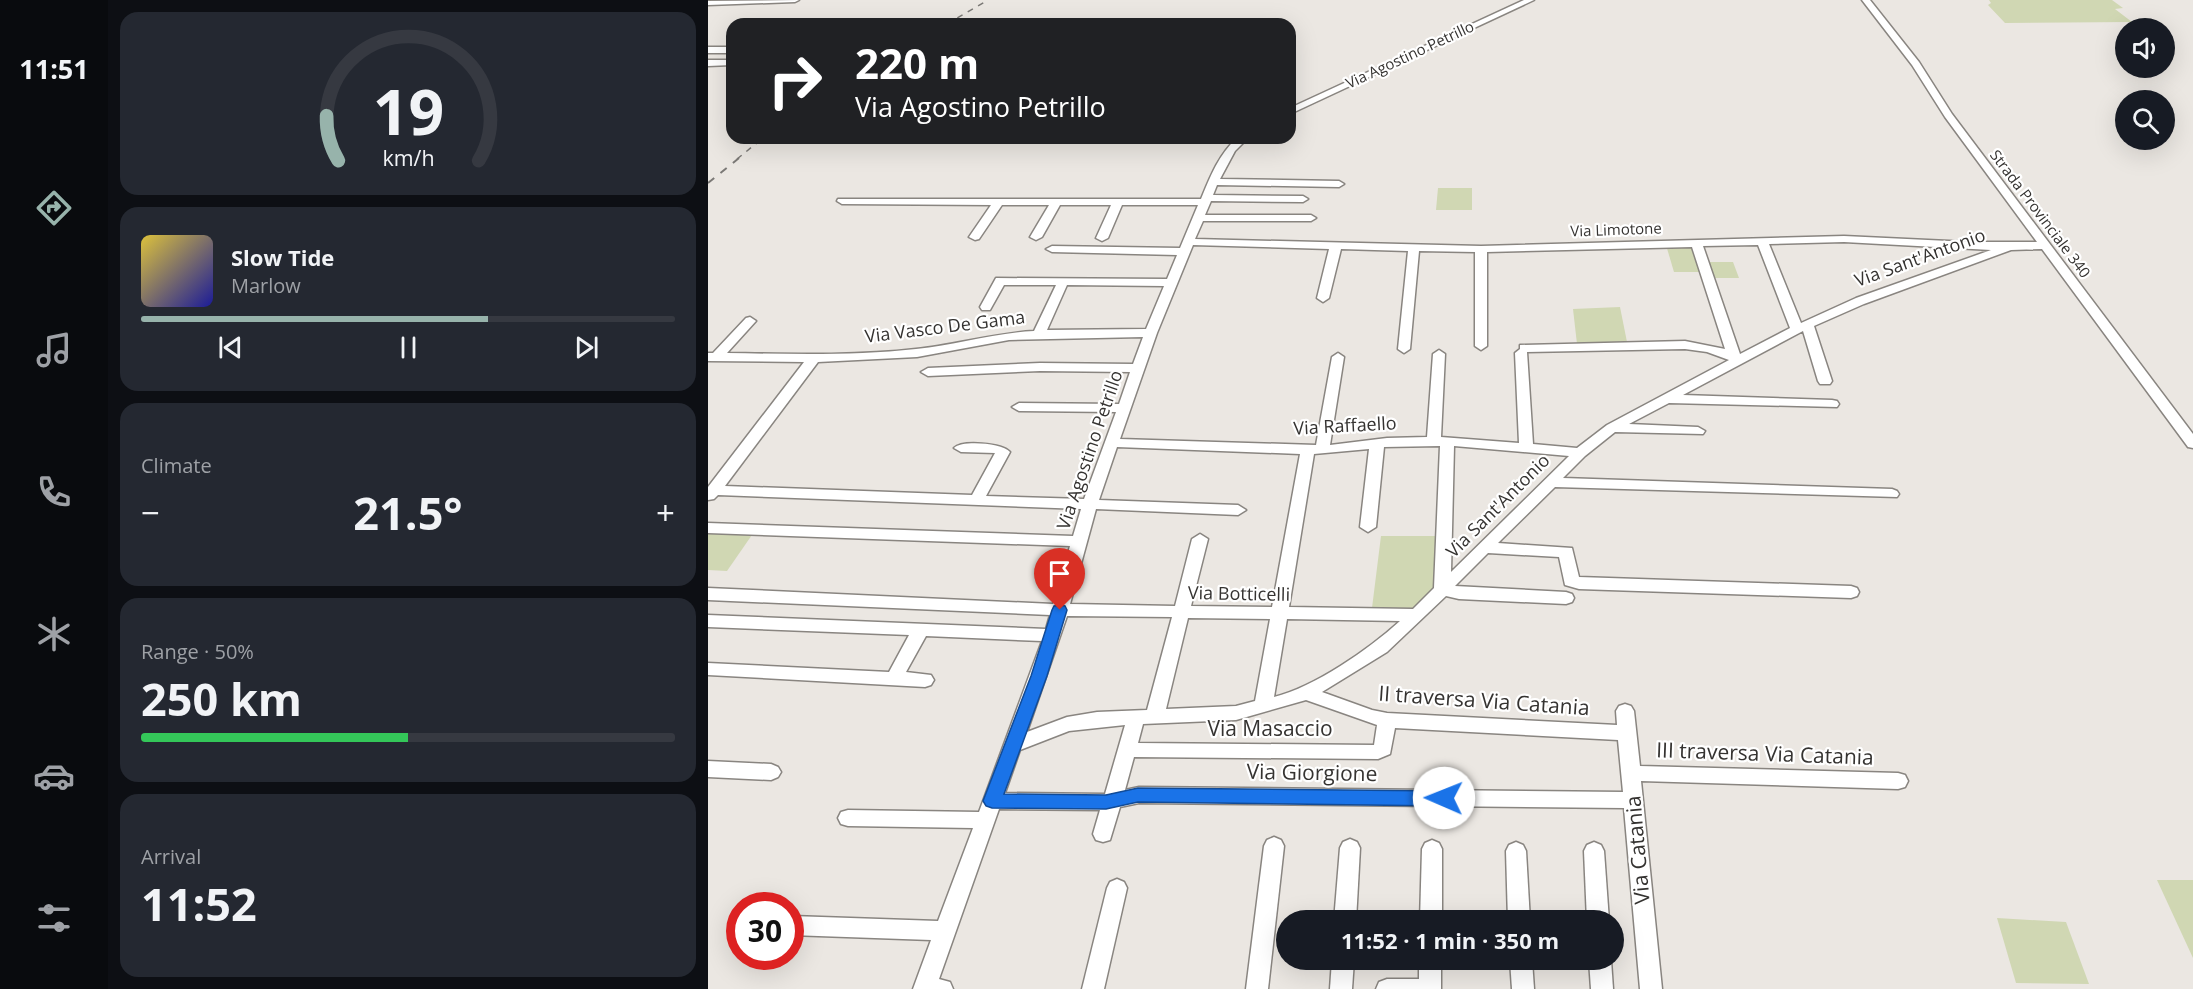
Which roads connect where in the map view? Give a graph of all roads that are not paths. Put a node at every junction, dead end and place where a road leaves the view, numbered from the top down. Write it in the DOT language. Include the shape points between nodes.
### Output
graph roads {
  1 [pos="795,0"];
  2 [pos="1530,0"];
  3 [pos="1866,0"];
  4 [pos="708,3"];
  5 [pos="708,50"];
  6 [pos="726,50"];
  7 [pos="708,63"];
  8 [pos="726,63"];
  9 [pos="1296,108"];
  10 [pos="1236,144"];
  11 [pos="1213,182"];
  12 [pos="1339,184"];
  13 [pos="1303,199"];
  14 [pos="842,201"];
  15 [pos="913,201"];
  16 [pos="998,201"];
  17 [pos="1056,202"];
  18 [pos="1118,202"];
  19 [pos="1203,206"];
  20 [pos="903,214"];
  21 [pos="1311,218"];
  22 [pos="975,237"];
  23 [pos="1036,237"];
  24 [pos="1102,238"];
  25 [pos="1762,240"];
  26 [pos="1696,242"];
  27 [pos="1336,245"];
  28 [pos="2045,245"];
  29 [pos="1186,247"];
  30 [pos="1414,248"];
  31 [pos="2006,248"];
  32 [pos="1052,249"];
  33 [pos="1481,249"];
  34 [pos="1063,282"];
  35 [pos="1171,283"];
  36 [pos="1323,298"];
  37 [pos="986,307"];
  38 [pos="750,321"];
  39 [pos="1802,327"];
  40 [pos="1151,333"];
  41 [pos="1039,334"];
  42 [pos="1481,346"];
  43 [pos="1404,349"];
  44 [pos="1439,354"];
  45 [pos="713,357"];
  46 [pos="1338,357"];
  47 [pos="814,358"];
  48 [pos="1734,358"];
  49 [pos="1139,368"];
  50 [pos="928,372"];
  51 [pos="1825,381"];
  52 [pos="1665,399"];
  53 [pos="1832,404"];
  54 [pos="1019,407"];
  55 [pos="1124,408"];
  56 [pos="1612,428"];
  57 [pos="1698,431"];
  58 [pos="1440,442"];
  59 [pos="1112,443"];
  60 [pos="2193,444"];
  61 [pos="1377,445"];
  62 [pos="961,448"];
  63 [pos="1526,448"];
  64 [pos="1315,449"];
  65 [pos="1580,453"];
  66 [pos="1550,482"];
  67 [pos="711,494"];
  68 [pos="1892,494"];
  69 [pos="977,499"];
  70 [pos="1090,504"];
  71 [pos="1238,510"];
  72 [pos="1368,527"];
  73 [pos="708,528"];
  74 [pos="1200,539"];
  75 [pos="1080,542"];
  76 [pos="1483,548"];
  77 [pos="1442,589"];
  78 [pos="1851,592"];
  79 [pos="708,594"];
  80 [pos="1566,598"];
  81 [pos="1060,610"];
  82 [pos="1181,612"];
  83 [pos="1279,614"];
  84 [pos="1417,615"];
  85 [pos="708,621"];
  86 [pos="920,631"];
  87 [pos="1053,635"];
  88 [pos="708,669"];
  89 [pos="894,678"];
  90 [pos="925,680"];
  91 [pos="1306,693"];
  92 [pos="1263,706"];
  93 [pos="1625,711"];
  94 [pos="1145,716"];
  95 [pos="1387,720"];
  96 [pos="1627,733"];
  97 [pos="1014,745"];
  98 [pos="1127,750"];
  99 [pos="708,769"];
  100 [pos="771,772"];
  101 [pos="1630,773"];
  102 [pos="1898,781"];
  103 [pos="1633,800"];
  104 [pos="1112,801"];
  105 [pos="988,810"];
  106 [pos="848,818"];
  107 [pos="1103,834"];
  108 [pos="1274,846"];
  109 [pos="1350,848"];
  110 [pos="1432,849"];
  111 [pos="1516,851"];
  112 [pos="1594,851"];
  113 [pos="1118,888"];
  114 [pos="1346,910"];
  115 [pos="1431,910"];
  116 [pos="1519,910"];
  117 [pos="1597,910"];
  118 [pos="804,926"];
  119 [pos="945,930"];
  120 [pos="1342,970"];
  121 [pos="1430,970"];
  122 [pos="1522,970"];
  123 [pos="1601,970"];
  124 [pos="924,989"];
  125 [pos="942,989"];
  126 [pos="1092,989"];
  127 [pos="1257,989"];
  128 [pos="1341,989"];
  129 [pos="1387,989"];
  130 [pos="1416,989"];
  131 [pos="1430,989"];
  132 [pos="1523,989"];
  133 [pos="1602,989"];
  134 [pos="1651,989"];
  1 -- 4 [label="street"];
  2 -- 9 [label="street, Via Agostino Petrillo"];
  3 -- 28 [label="street, Strada Provinciale 340"];
  5 -- 6 [label="street"];
  7 -- 8 [label="street"];
  10 -- 11 [label="street, Via Agostino Petrillo"];
  11 -- 12 [label="street"];
  11 -- 19 [label="street, Via Agostino Petrillo"];
  13 -- 19 [label="street"];
  14 -- 15 [label="street"];
  15 -- 16 [label="street"];
  15 -- 20 [label="street"];
  16 -- 17 [label="street"];
  16 -- 22 [label="street"];
  17 -- 18 [label="street"];
  17 -- 23 [label="street"];
  18 -- 19 [label="street"];
  18 -- 24 [label="street"];
  19 -- 21 [label="street"];
  19 -- 29 [label="street, Via Agostino Petrillo"];
  25 -- 26 [label="street, Via Limotone"];
  25 -- 31 [label="street, Via Limotone" via="1899,240"];
  25 -- 39 [label="street"];
  26 -- 33 [label="street, Via Limotone"];
  26 -- 48 [label="street"];
  27 -- 29 [label="street, Via Limotone"];
  27 -- 30 [label="street, Via Limotone"];
  27 -- 36 [label="street"];
  28 -- 31 [label="street, Via Limotone"];
  28 -- 60 [label="street, Strada Provinciale 340"];
  29 -- 32 [label="street, Via Limotone"];
  29 -- 35 [label="street, Via Agostino Petrillo"];
  30 -- 33 [label="street, Via Limotone"];
  30 -- 43 [label="street"];
  31 -- 39 [label="street, Via Sant'Antonio" via="1860,301"];
  33 -- 42 [label="street"];
  34 -- 35 [label="street"];
  34 -- 37 [label="street" via="1000,281"];
  34 -- 41 [label="street"];
  35 -- 40 [label="street, Via Agostino Petrillo"];
  38 -- 45 [label="street"];
  39 -- 48 [label="street, Via Sant'Antonio"];
  39 -- 51 [label="street"];
  40 -- 41 [label="street, Via Vasco De Gama"];
  40 -- 49 [label="street, Via Agostino Petrillo"];
  41 -- 47 [label="street, Via Vasco De Gama" via="916,352"];
  44 -- 58 [label="street"];
  45 -- 47 [label="street, Via Vasco De Gama"];
  46 -- 64 [label="street"];
  47 -- 67 [label="street"];
  48 -- 52 [label="street, Via Sant'Antonio"];
  48 -- 63 [label="street" via="1709,348 1685,345 1523,350"];
  49 -- 50 [label="street"];
  49 -- 55 [label="street, Via Agostino Petrillo"];
  52 -- 53 [label="street"];
  52 -- 56 [label="street, Via Sant'Antonio"];
  54 -- 55 [label="street"];
  55 -- 59 [label="street, Via Agostino Petrillo"];
  56 -- 57 [label="street"];
  56 -- 65 [label="street, Via Sant'Antonio"];
  58 -- 61 [label="street, Via Raffaello"];
  58 -- 63 [label="street, Via Raffaello"];
  58 -- 77 [label="street"];
  59 -- 64 [label="street, Via Raffaello"];
  59 -- 70 [label="street, Via Agostino Petrillo"];
  61 -- 64 [label="street, Via Raffaello"];
  61 -- 72 [label="street"];
  62 -- 69 [label="street" via="1003,452"];
  63 -- 65 [label="street, Via Raffaello"];
  64 -- 83 [label="street"];
  65 -- 66 [label="street, Via Sant'Antonio"];
  66 -- 68 [label="street"];
  66 -- 76 [label="street, Via Sant'Antonio"];
  67 -- 69 [label="street"];
  69 -- 70 [label="street"];
  70 -- 71 [label="street"];
  70 -- 75 [label="street, Via Agostino Petrillo"];
  73 -- 75 [label="street"];
  74 -- 82 [label="street"];
  75 -- 81 [label="street, Via Agostino Petrillo"];
  76 -- 77 [label="street, Via Sant'Antonio"];
  76 -- 78 [label="street" via="1566,552 1571,581 1579,583"];
  77 -- 80 [label="street"];
  77 -- 84 [label="street, Via Sant'Antonio"];
  79 -- 81 [label="street, Via Botticelli"];
  81 -- 82 [label="street, Via Botticelli"];
  81 -- 87 [label="street, Via Agostino Petrillo"];
  82 -- 83 [label="street, Via Botticelli"];
  82 -- 94 [label="street"];
  83 -- 84 [label="street, Via Botticelli"];
  83 -- 92 [label="street"];
  84 -- 91 [label="street, Via Sant'Antonio" via="1381,648"];
  85 -- 86 [label="street"];
  86 -- 87 [label="street"];
  86 -- 89 [label="street"];
  87 -- 97 [label="street, Via Agostino Petrillo"];
  88 -- 89 [label="street"];
  89 -- 90 [label="street"];
  91 -- 92 [label="street, Via Sant'Antonio"];
  91 -- 95 [label="street, II traversa Via Catania"];
  92 -- 94 [label="street, Via Sant'Antonio" via="1236,713"];
  93 -- 96 [label="street, Via Catania"];
  94 -- 97 [label="street, Via Sant'Antonio" via="1067,724"];
  94 -- 98 [label="street"];
  95 -- 96 [label="street, II traversa Via Catania"];
  95 -- 98 [label="street, Via Masaccio" via="1383,749 1378,752"];
  96 -- 101 [label="street, Via Catania"];
  97 -- 105 [label="street, Via Agostino Petrillo"];
  98 -- 104 [label="street"];
  99 -- 100 [label="street"];
  101 -- 102 [label="street, III traversa Via Catania"];
  101 -- 103 [label="street, Via Catania"];
  103 -- 104 [label="street, Via Giorgione" via="1138,795"];
  103 -- 134 [label="street, Via Catania"];
  104 -- 105 [label="street, Via Giorgione"];
  104 -- 107 [label="street"];
  105 -- 106 [label="street, Via Giorgione"];
  105 -- 119 [label="street, Via Agostino Petrillo"];
  108 -- 127 [label="street"];
  109 -- 114 [label="street"];
  110 -- 115 [label="street"];
  111 -- 116 [label="street"];
  112 -- 117 [label="street"];
  113 -- 126 [label="street"];
  118 -- 119 [label="street"];
  119 -- 124 [label="street, Via Agostino Petrillo"];
  120 -- 128 [label="street"];
  121 -- 131 [label="street"];
  122 -- 132 [label="street"];
  123 -- 133 [label="street"];
  124 -- 125 [label="street"];
  129 -- 130 [label="street"];
  130 -- 131 [label="street"];
}
